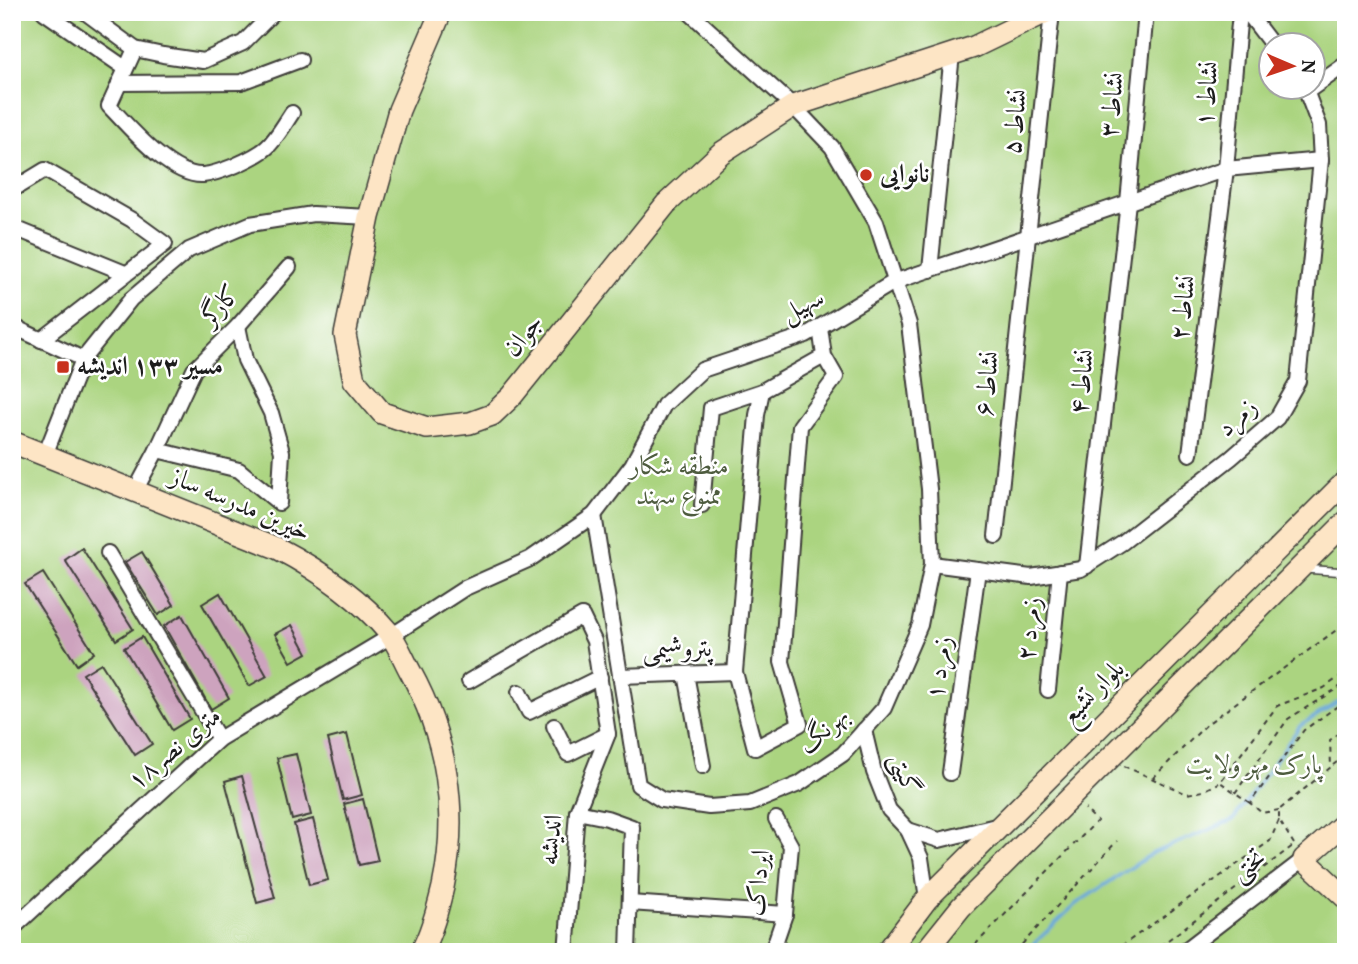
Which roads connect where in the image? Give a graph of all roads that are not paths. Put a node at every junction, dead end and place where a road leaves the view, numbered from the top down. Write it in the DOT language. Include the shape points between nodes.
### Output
graph roads {
  1 [pos="44,12"];
  2 [pos="85,12"];
  3 [pos="274,12"];
  4 [pos="441,12"];
  5 [pos="689,12"];
  6 [pos="1046,12"];
  7 [pos="1052,12"];
  8 [pos="1146,12"];
  9 [pos="1243,18"];
  10 [pos="1258,32"];
  11 [pos="135,48"];
  12 [pos="952,54"];
  13 [pos="300,60"];
  14 [pos="1346,64"];
  15 [pos="125,68"];
  16 [pos="1326,77"];
  17 [pos="119,83"];
  18 [pos="1311,102"];
  19 [pos="793,106"];
  20 [pos="292,113"];
  21 [pos="1321,160"];
  22 [pos="1226,169"];
  23 [pos="12,190"];
  24 [pos="1128,202"];
  25 [pos="369,217"];
  26 [pos="12,227"];
  27 [pos="1030,236"];
  28 [pos="289,267"];
  29 [pos="930,270"];
  30 [pos="125,273"];
  31 [pos="894,282"];
  32 [pos="12,326"];
  33 [pos="238,326"];
  34 [pos="820,327"];
  35 [pos="41,340"];
  36 [pos="824,356"];
  37 [pos="83,359"];
  38 [pos="762,391"];
  39 [pos="12,442"];
  40 [pos="157,450"];
  41 [pos="1190,454"];
  42 [pos="45,455"];
  43 [pos="1346,481"];
  44 [pos="135,491"];
  45 [pos="702,505"];
  46 [pos="594,515"];
  47 [pos="1346,522"];
  48 [pos="996,536"];
  49 [pos="108,553"];
  50 [pos="932,564"];
  51 [pos="1087,566"];
  52 [pos="1299,569"];
  53 [pos="978,570"];
  54 [pos="1060,572"];
  55 [pos="1346,572"];
  56 [pos="391,636"];
  57 [pos="736,672"];
  58 [pos="686,674"];
  59 [pos="620,676"];
  60 [pos="600,677"];
  61 [pos="470,681"];
  62 [pos="1048,690"];
  63 [pos="519,692"];
  64 [pos="554,726"];
  65 [pos="864,730"];
  66 [pos="608,736"];
  67 [pos="219,738"];
  68 [pos="703,766"];
  69 [pos="950,773"];
  70 [pos="577,812"];
  71 [pos="1341,816"];
  72 [pos="776,819"];
  73 [pos="1001,825"];
  74 [pos="908,830"];
  75 [pos="1299,851"];
  76 [pos="1346,898"];
  77 [pos="927,899"];
  78 [pos="630,902"];
  79 [pos="785,914"];
  80 [pos="12,929"];
  81 [pos="421,952"];
  82 [pos="566,952"];
  83 [pos="628,952"];
  84 [pos="772,952"];
  85 [pos="887,952"];
  86 [pos="925,952"];
  87 [pos="1183,952"];
  1 -- 15 [label="street"];
  2 -- 11 [label="street"];
  3 -- 11 [label="street" via="243,43 203,61"];
  4 -- 25 [label="street, جوان" via="399,110"];
  5 -- 19 [label="street, بهرنگ"];
  6 -- 12 [label="street, جوان"];
  7 -- 27 [label="street, نشاط ۵"];
  8 -- 24 [label="street, نشاط ۳"];
  9 -- 10 [label="street"];
  9 -- 22 [label="street, نشاط ۱"];
  11 -- 15 [label="street"];
  12 -- 19 [label="street, جوان"];
  12 -- 29 [label="street"];
  13 -- 17 [label="street" via="241,82"];
  14 -- 16 [label="street"];
  15 -- 17 [label="street"];
  17 -- 20 [label="street" via="109,106 155,154 200,176 231,167 270,147"];
  18 -- 21 [label="street, زمرد" via="1319,125"];
  19 -- 25 [label="street, جوان" via="720,153 666,204 512,396 492,415 470,422 427,428 383,413 354,380 345,335"];
  19 -- 31 [label="street, بهرنگ" via="832,147 876,222"];
  21 -- 22 [label="street, سهیل"];
  21 -- 51 [label="street, زمرد" via="1298,381 1277,418"];
  22 -- 24 [label="street, سهیل"];
  22 -- 41 [label="street, نشاط ۲"];
  23 -- 30 [label="street" via="46,170 165,244"];
  24 -- 27 [label="street, سهیل"];
  24 -- 51 [label="street, نشاط ۴"];
  25 -- 37 [label="street" via="313,214 250,224 189,250 131,299"];
  26 -- 30 [label="street"];
  27 -- 29 [label="street, سهیل"];
  27 -- 48 [label="street, نشاط ۶"];
  28 -- 33 [label="street, کارگر"];
  29 -- 31 [label="street, سهیل"];
  30 -- 35 [label="street"];
  31 -- 34 [label="street, سهیل"];
  31 -- 50 [label="street, بهرنگ" via="909,324 929,489"];
  32 -- 35 [label="street"];
  33 -- 40 [label="street, کارگر" via="194,370"];
  33 -- 40 [label="street" via="245,360 271,414 282,452 279,503 239,470"];
  34 -- 36 [label="street"];
  34 -- 46 [label="street, سهیل" via="702,370 664,405 632,466"];
  35 -- 37 [label="street"];
  36 -- 38 [label="street"];
  36 -- 57 [label="street" via="836,377 800,426 782,662 800,724 755,748"];
  37 -- 42 [label="street"];
  38 -- 45 [label="street" via="711,408"];
  38 -- 57 [label="street"];
  39 -- 42 [label="street, خیرین مدرسه ساز"];
  40 -- 44 [label="street, کارگر"];
  42 -- 44 [label="street, خیرین مدرسه ساز"];
  43 -- 73 [label="street, بلوار تشیع"];
  44 -- 56 [label="street, خیرین مدرسه ساز" via="277,548 314,568"];
  46 -- 56 [label="street, سهیل" via="530,559 465,588"];
  46 -- 59 [label="street, بهرنگ"];
  47 -- 52 [label="street"];
  49 -- 67 [label="street"];
  50 -- 53 [label="street, زمرد"];
  50 -- 65 [label="street, بهرنگ" via="920,625 884,708"];
  51 -- 54 [label="street, زمرد"];
  52 -- 55 [label="lane"];
  52 -- 86 [label="street" via="961,906"];
  53 -- 54 [label="street, زمرد" via="1031,577"];
  53 -- 69 [label="street, زمرد ۱"];
  54 -- 62 [label="street, زمرد ۲"];
  56 -- 67 [label="street, ۱۸متری نصر"];
  56 -- 81 [label="street, خیرین مدرسه ساز" via="426,700 443,754 451,811 446,872"];
  57 -- 58 [label="street, پتروشیمی"];
  58 -- 59 [label="street, پتروشیمی"];
  58 -- 68 [label="street"];
  59 -- 65 [label="street, بهرنگ" via="638,785 662,800 709,807 750,804 799,784 842,754"];
  60 -- 61 [label="street" via="594,641 582,616"];
  60 -- 63 [label="street" via="529,712"];
  60 -- 66 [label="street"];
  64 -- 66 [label="street" via="569,754"];
  65 -- 74 [label="street, گیتی" via="889,810"];
  66 -- 70 [label="street, اندیشه"];
  67 -- 80 [label="street, ۱۸متری نصر"];
  70 -- 78 [label="street" via="632,827"];
  70 -- 82 [label="street, اندیشه"];
  71 -- 75 [label="street, تختی"];
  72 -- 79 [label="street, ایرداک" via="791,846"];
  73 -- 74 [label="street, گیتی" via="939,840"];
  73 -- 77 [label="street, بلوار تشیع"];
  74 -- 77 [label="street, گیتی" via="921,858"];
  75 -- 76 [label="street"];
  75 -- 87 [label="street, تختی"];
  77 -- 85 [label="street, بلوار تشیع"];
  78 -- 79 [label="street"];
  78 -- 83 [label="street"];
  79 -- 84 [label="street, ایرداک"];
}
